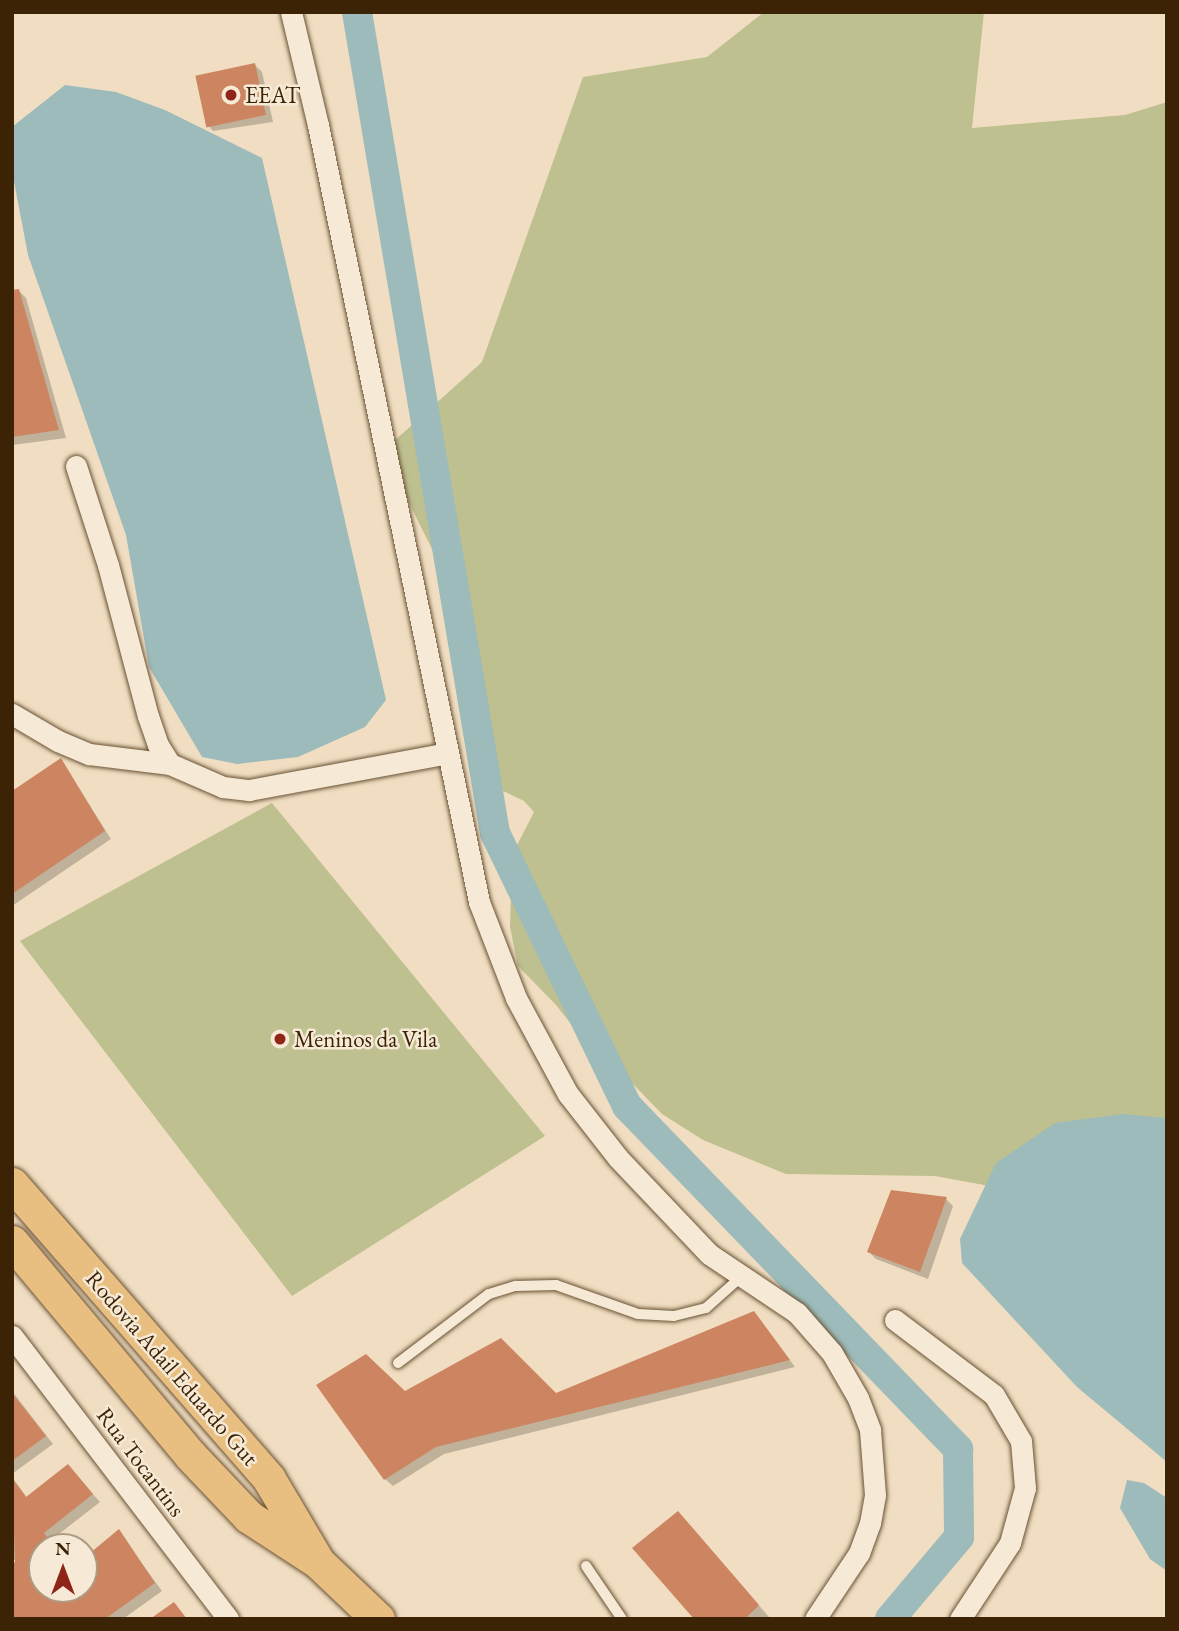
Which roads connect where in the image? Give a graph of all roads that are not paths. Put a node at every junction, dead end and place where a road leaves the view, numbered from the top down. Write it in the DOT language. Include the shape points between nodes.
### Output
graph roads {
  1 [pos="291,12"];
  2 [pos="76,466"];
  3 [pos="12,714"];
  4 [pos="447,753"];
  5 [pos="170,765"];
  6 [pos="12,1184"];
  7 [pos="12,1242"];
  8 [pos="742,1276"];
  9 [pos="895,1320"];
  10 [pos="12,1336"];
  11 [pos="398,1363"];
  12 [pos="318,1562"];
  13 [pos="586,1566"];
  14 [pos="228,1619"];
  15 [pos="378,1619"];
  16 [pos="622,1619"];
  17 [pos="815,1619"];
  18 [pos="960,1619"];
  1 -- 4 [label="street"];
  2 -- 5 [label="street" via="148,716"];
  3 -- 5 [label="street" via="89,754"];
  4 -- 5 [label="street" via="248,790 223,787"];
  4 -- 8 [label="street" via="479,902 516,998 568,1094 618,1158 700,1244"];
  6 -- 12 [label="main road, Rodovia Adail Eduardo Gut" via="270,1479"];
  7 -- 12 [label="main road, Rodovia Adail Eduardo Gut" via="190,1455 248,1517"];
  8 -- 11 [label="lane" via="706,1308 674,1316 638,1314 556,1285 516,1286 489,1294"];
  8 -- 17 [label="street" via="797,1313 832,1353 870,1430 875,1495 870,1523 859,1553"];
  9 -- 18 [label="street" via="994,1395 1021,1441 1026,1488 1010,1543"];
  10 -- 14 [label="street, Rua Tocantins"];
  12 -- 15 [label="main road, Rodovia Adail Eduardo Gut"];
  13 -- 16 [label="lane"];
}
